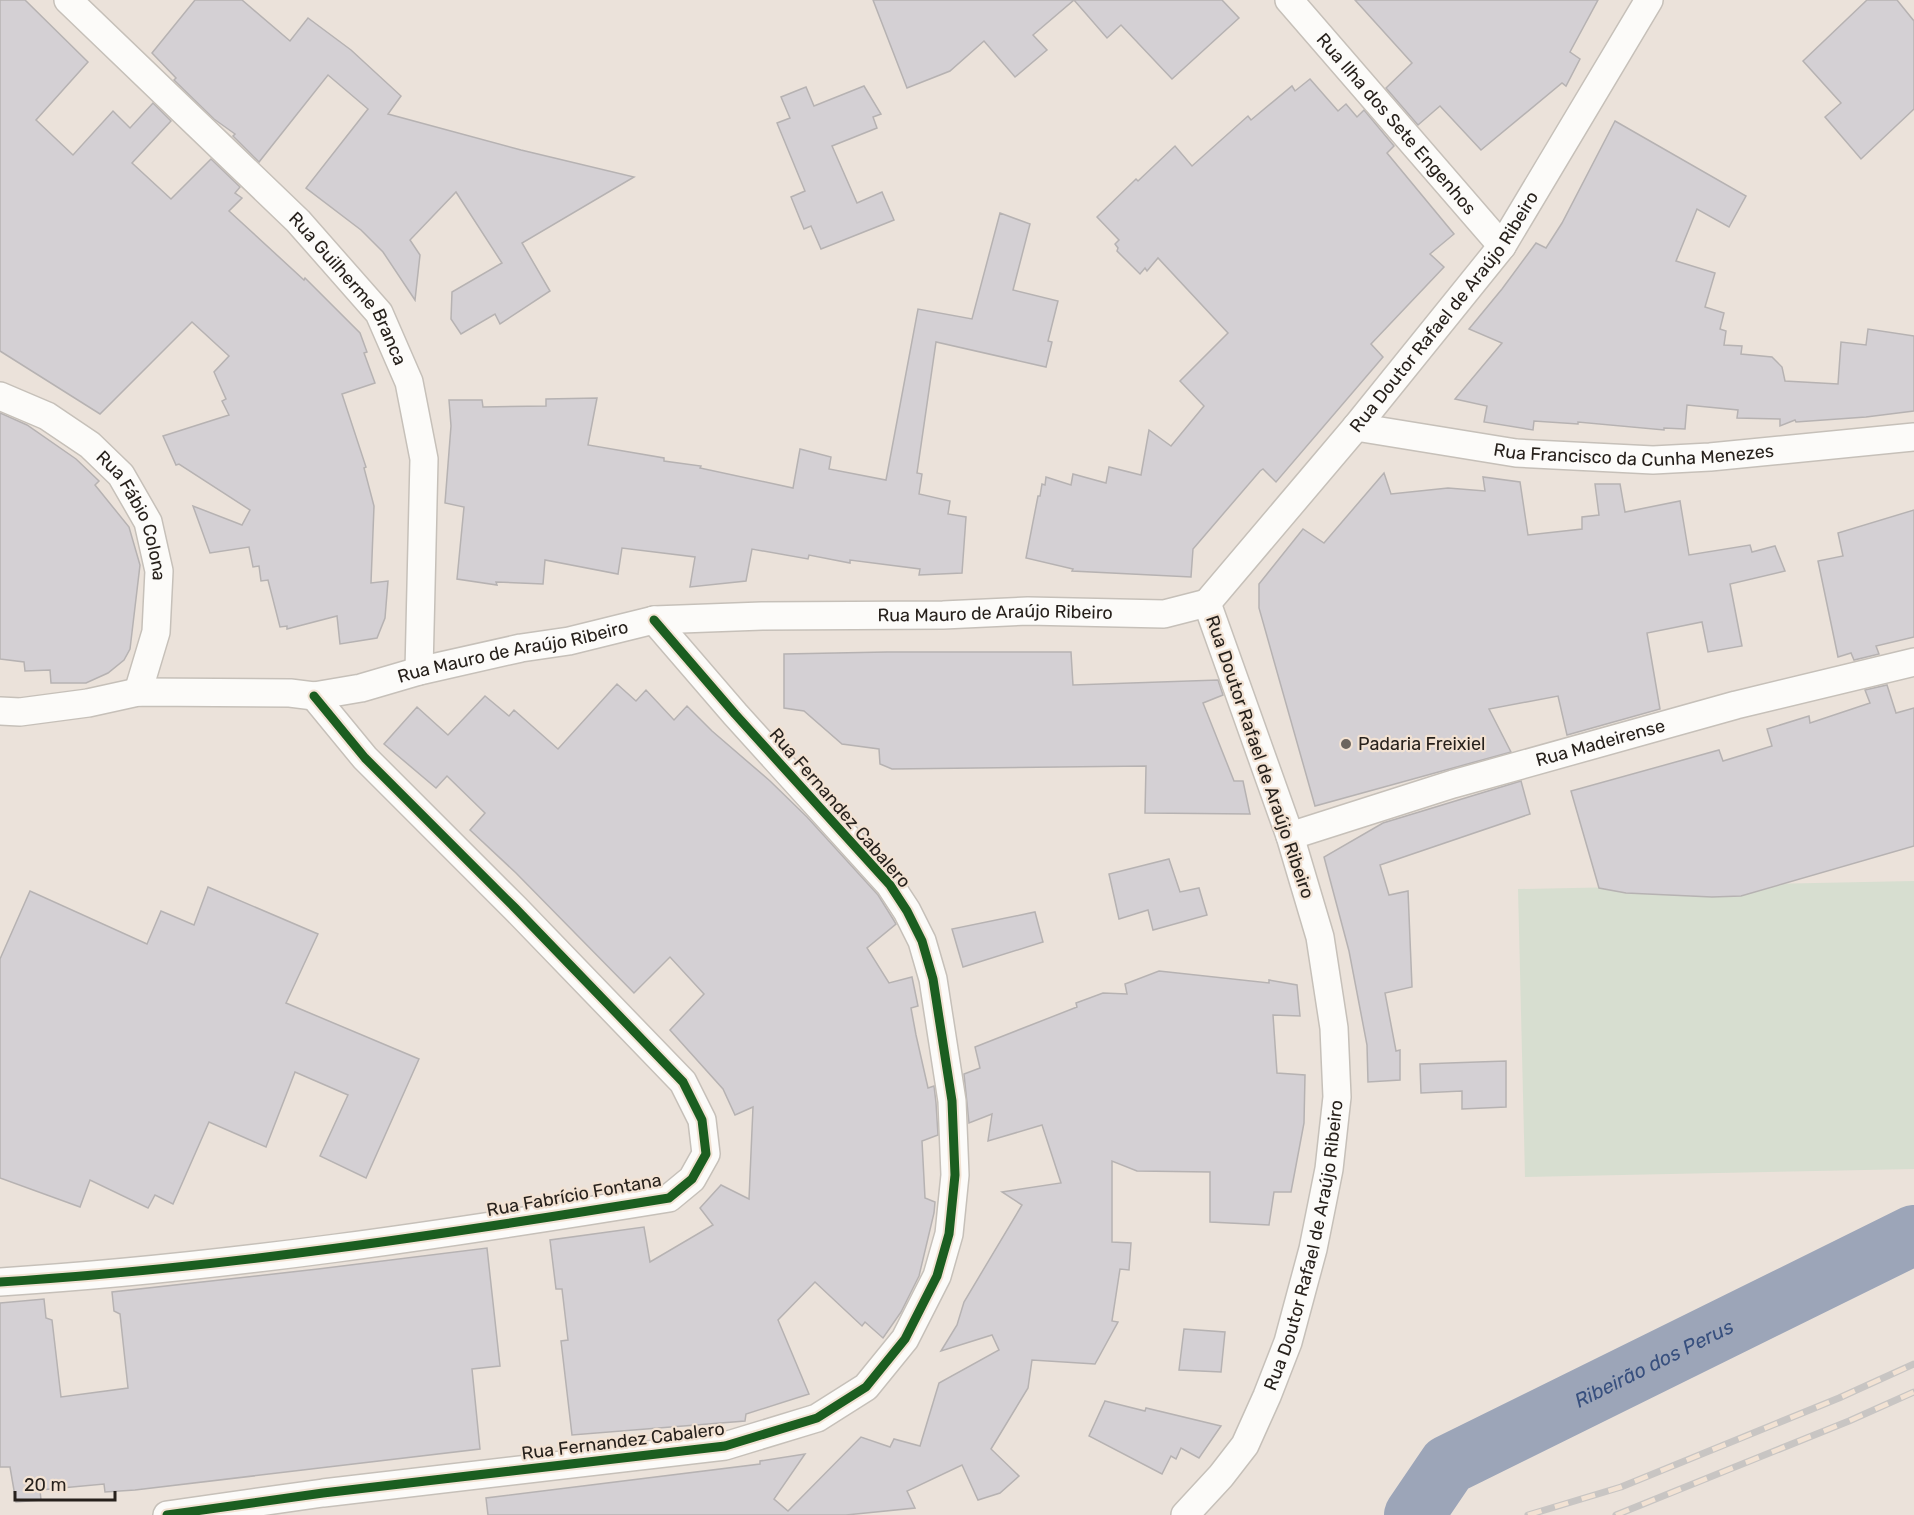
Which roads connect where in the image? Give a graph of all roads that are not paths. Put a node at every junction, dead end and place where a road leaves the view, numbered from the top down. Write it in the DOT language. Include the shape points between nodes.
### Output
graph roads {
  1 [pos="68,0"];
  2 [pos="1288,0"];
  3 [pos="1649,0"];
  4 [pos="1502,246"];
  5 [pos="0,396"];
  6 [pos="1356,428"];
  7 [pos="1914,437"];
  8 [pos="1207,603"];
  9 [pos="654,620"];
  10 [pos="1914,662"];
  11 [pos="419,671"];
  12 [pos="138,692"];
  13 [pos="314,696"];
  14 [pos="0,711"];
  15 [pos="1290,836"];
  16 [pos="0,1282"];
  17 [pos="167,1515"];
  18 [pos="1185,1515"];
  1 -- 11 [label="street, Rua Guilherme Branca" via="298,221 379,313 409,382 424,459"];
  2 -- 4 [label="street, Rua Ilha dos Sete Engenhos"];
  3 -- 4 [label="street, Rua Doutor Rafael de Araújo Ribeiro"];
  4 -- 6 [label="street, Rua Doutor Rafael de Araújo Ribeiro"];
  5 -- 12 [label="street, Rua Fábio Colona" via="47,416 90,445 121,475 148,522 159,571 156,632"];
  6 -- 7 [label="street, Rua Francisco da Cunha Menezes" via="1515,453 1653,460"];
  6 -- 8 [label="street, Rua Doutor Rafael de Araújo Ribeiro"];
  8 -- 9 [label="street, Rua Mauro de Araújo Ribeiro" via="1164,614 1028,611"];
  8 -- 15 [label="street, Rua Doutor Rafael de Araújo Ribeiro"];
  9 -- 11 [label="street, Rua Mauro de Araújo Ribeiro"];
  9 -- 17 [label="street, Rua Fernandez Cabalero" via="890,885 922,941 937,1000 952,1101 955,1175 949,1234 937,1276 905,1339 866,1387 817,1418 725,1446"];
  10 -- 15 [label="street, Rua Madeirense" via="1736,705 1487,775"];
  11 -- 13 [label="street, Rua Mauro de Araújo Ribeiro" via="361,688"];
  12 -- 13 [label="street, Rua Mauro de Araújo Ribeiro"];
  12 -- 14 [label="street, Rua Mauro de Araújo Ribeiro" via="88,703"];
  13 -- 16 [label="street, Rua Fabrício Fontana" via="365,758 683,1082 702,1120 706,1154 692,1179 669,1198 271,1257"];
  15 -- 18 [label="street, Rua Doutor Rafael de Araújo Ribeiro" via="1320,937 1334,1028 1337,1097 1329,1169 1288,1342 1267,1396 1245,1445"];
}
